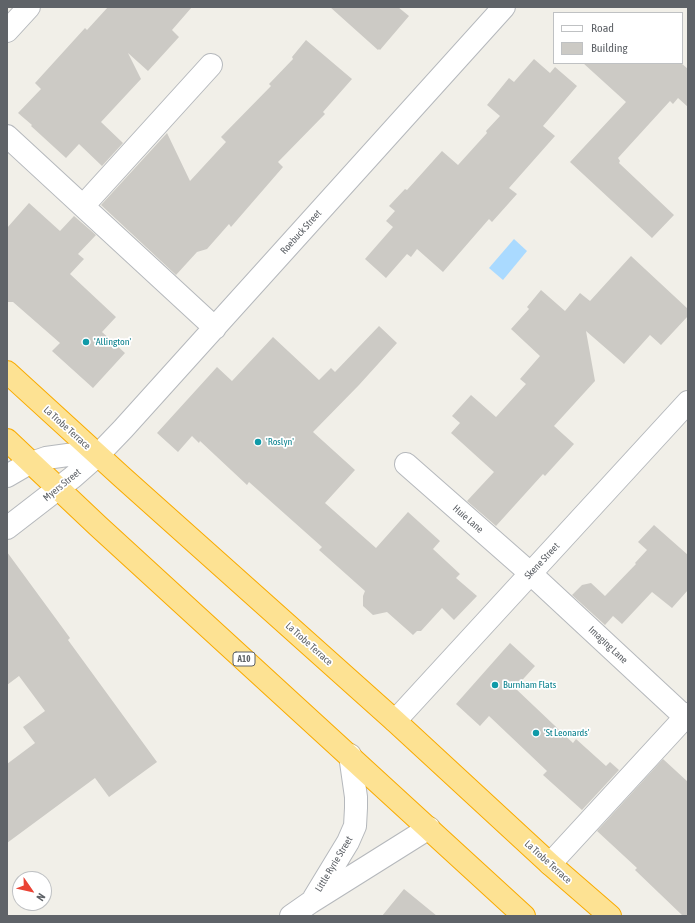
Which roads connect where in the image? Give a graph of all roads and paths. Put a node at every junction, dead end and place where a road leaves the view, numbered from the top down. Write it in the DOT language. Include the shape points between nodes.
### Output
graph roads {
  1 [pos="29,7"];
  2 [pos="504,7"];
  3 [pos="7,31"];
  4 [pos="210,65"];
  5 [pos="7,136"];
  6 [pos="83,206"];
  7 [pos="215,328"];
  8 [pos="7,372"];
  9 [pos="688,402"];
  10 [pos="7,440"];
  11 [pos="98,455"];
  12 [pos="31,463"];
  13 [pos="406,464"];
  14 [pos="7,476"];
  15 [pos="59,489"];
  16 [pos="7,528"];
  17 [pos="530,574"];
  18 [pos="687,716"];
  19 [pos="395,721"];
  20 [pos="350,755"];
  21 [pos="429,828"];
  22 [pos="550,864"];
  23 [pos="311,902"];
  24 [pos="291,916"];
  25 [pos="524,916"];
  26 [pos="610,916"];
  1 -- 3 [label="street"];
  2 -- 7 [label="street, Roebuck Street"];
  4 -- 6 [label="street"];
  5 -- 6 [label="street"];
  6 -- 7 [label="street"];
  7 -- 11 [label="street, Roebuck Street"];
  8 -- 11 [label="highway, La Trobe Terrace"];
  9 -- 17 [label="street, Skene Street"];
  10 -- 12 [label="highway, A10"];
  11 -- 12 [label="street, Myers Street" via="66,454"];
  11 -- 15 [label="street, Myers Street"];
  11 -- 19 [label="highway, La Trobe Terrace"];
  12 -- 14 [label="street, Myers Street"];
  12 -- 15 [label="highway, A10"];
  13 -- 17 [label="street, Huie Lane"];
  15 -- 16 [label="street, Myers Street"];
  15 -- 20 [label="highway, A10"];
  17 -- 18 [label="street, Imaging Lane"];
  17 -- 19 [label="street, Skene Street"];
  18 -- 22 [label="street"];
  19 -- 22 [label="highway, La Trobe Terrace"];
  20 -- 21 [label="highway, A10"];
  20 -- 23 [label="street, Little Ryrie Street" via="356,797 355,826"];
  21 -- 23 [label="street, Little Ryrie Street"];
  21 -- 25 [label="highway, A10"];
  22 -- 26 [label="highway, La Trobe Terrace"];
  23 -- 24 [label="street, Little Ryrie Street"];
}
